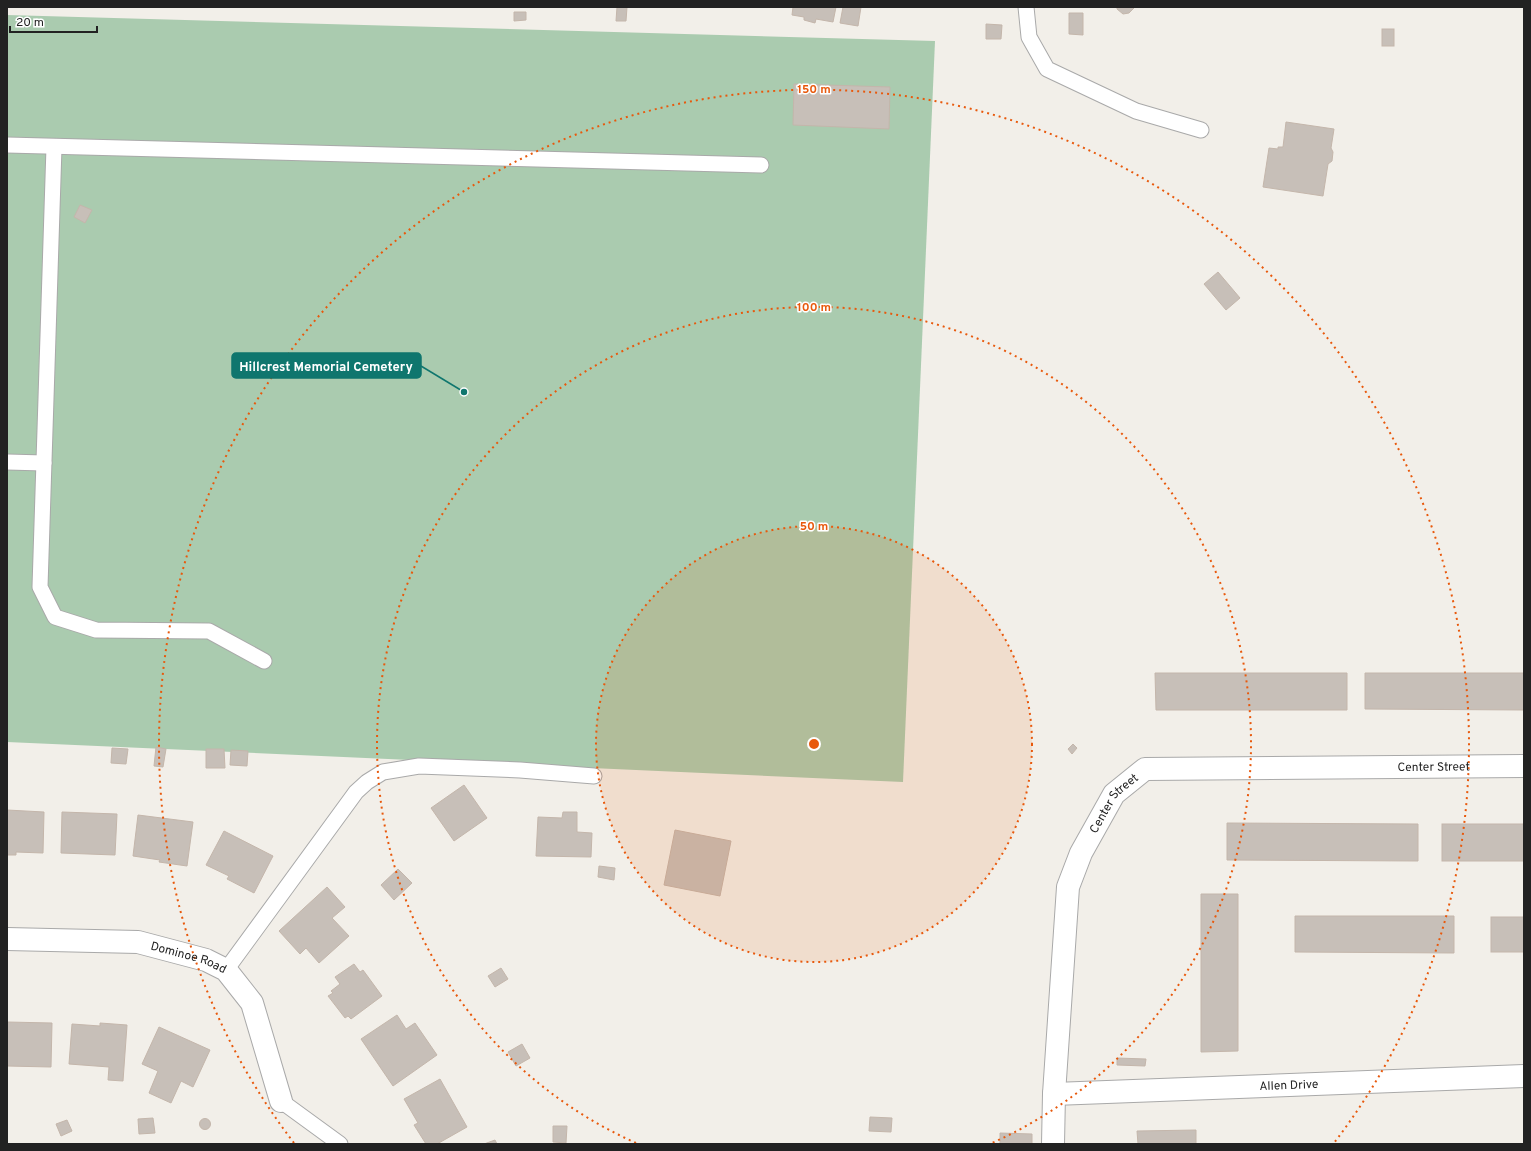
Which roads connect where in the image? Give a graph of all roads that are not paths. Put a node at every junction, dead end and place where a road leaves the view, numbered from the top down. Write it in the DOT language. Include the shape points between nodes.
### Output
graph roads {
  1 [pos="1026,7"];
  2 [pos="1201,130"];
  3 [pos="7,145"];
  4 [pos="54,146"];
  5 [pos="761,165"];
  6 [pos="7,462"];
  7 [pos="44,463"];
  8 [pos="264,661"];
  9 [pos="1524,766"];
  10 [pos="594,776"];
  11 [pos="7,939"];
  12 [pos="226,970"];
  13 [pos="1524,1076"];
  14 [pos="1054,1094"];
  15 [pos="281,1101"];
  16 [pos="340,1144"];
  17 [pos="1053,1144"];
  1 -- 2 [label="lane" via="1029,37 1047,69 1136,111"];
  3 -- 4 [label="lane"];
  4 -- 5 [label="lane"];
  4 -- 7 [label="lane"];
  6 -- 7 [label="lane"];
  7 -- 8 [label="lane" via="40,587 56,617 96,630 209,632"];
  9 -- 14 [label="street, Center Street" via="1145,769 1114,794 1081,853 1068,887"];
  10 -- 12 [label="lane" via="419,766 383,772 356,792"];
  11 -- 12 [label="street, Dominoe Road" via="138,942 206,960"];
  12 -- 15 [label="street, Dominoe Road" via="252,1003"];
  13 -- 14 [label="street, Allen Drive"];
  14 -- 17 [label="street, Center Street"];
  15 -- 16 [label="lane"];
}
